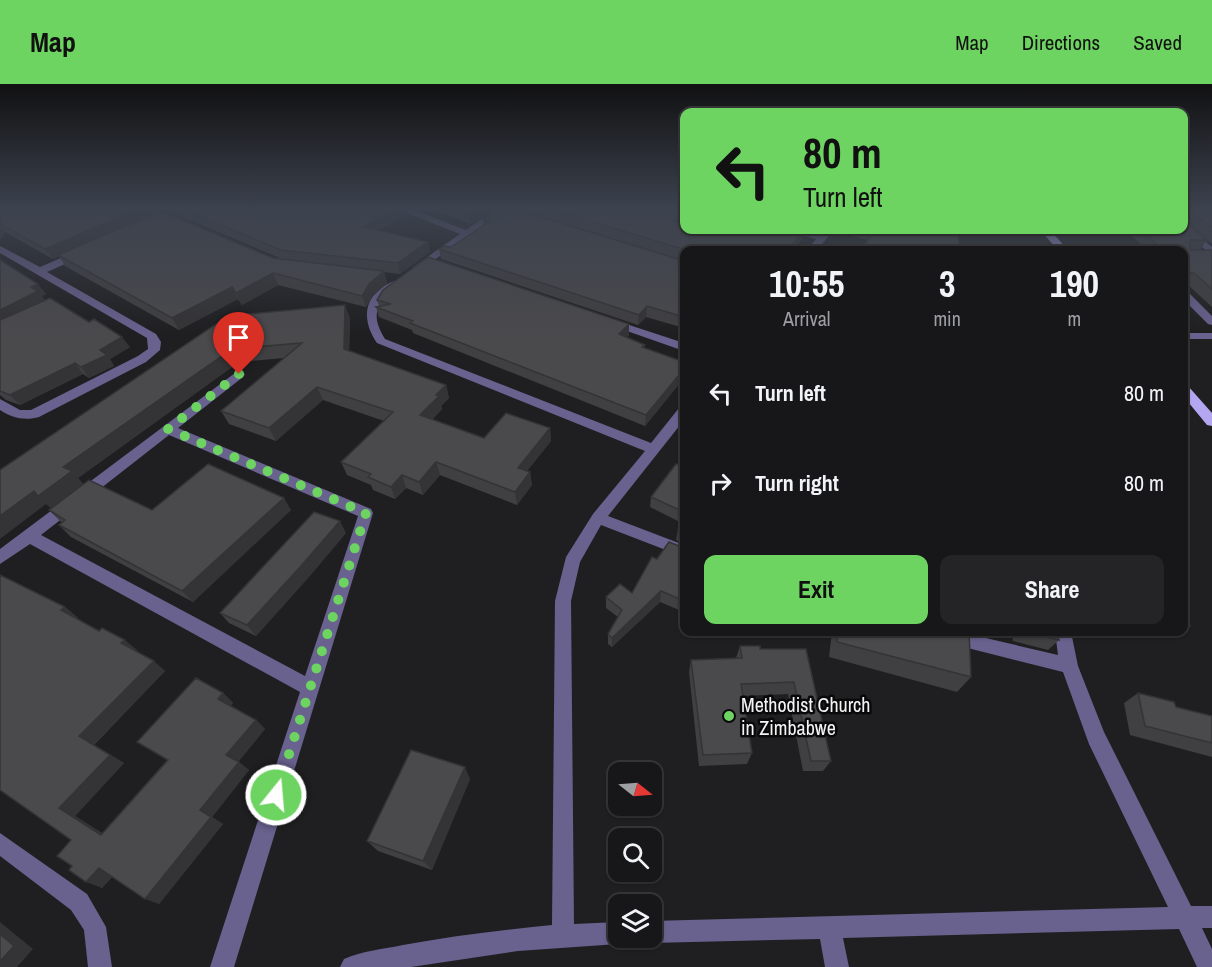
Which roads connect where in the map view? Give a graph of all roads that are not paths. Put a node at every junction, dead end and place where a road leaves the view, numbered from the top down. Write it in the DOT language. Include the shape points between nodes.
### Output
graph roads {
  1 [pos="2,250"];
  2 [pos="88,250"];
  3 [pos="449,250"];
  4 [pos="38,272"];
  5 [pos="1188,298"];
  6 [pos="595,317"];
  7 [pos="1212,322"];
  8 [pos="1188,336"];
  9 [pos="1212,336"];
  10 [pos="680,346"];
  11 [pos="239,374"];
  12 [pos="1188,394"];
  13 [pos="0,403"];
  14 [pos="680,417"];
  15 [pos="1212,422"];
  16 [pos="168,429"];
  17 [pos="654,449"];
  18 [pos="598,518"];
  19 [pos="29,536"];
  20 [pos="680,549"];
  21 [pos="0,558"];
  22 [pos="948,636"];
  23 [pos="1064,636"];
  24 [pos="1069,666"];
  25 [pos="309,687"];
  26 [pos="0,843"];
  27 [pos="1212,917"];
  28 [pos="1186,918"];
  29 [pos="829,927"];
  30 [pos="662,932"];
  31 [pos="608,933"];
  32 [pos="563,934"];
  33 [pos="100,967"];
  34 [pos="222,967"];
  35 [pos="352,967"];
  36 [pos="837,967"];
  37 [pos="1209,967"];
  1 -- 4 [label="street"];
  2 -- 4 [label="street"];
  3 -- 17 [label="street" via="434,263 396,279 372,305 372,329 381,341"];
  4 -- 13 [label="street" via="70,297 152,336 154,350 34,414 13,413"];
  5 -- 7 [label="street"];
  6 -- 10 [label="street"];
  8 -- 9 [label="street"];
  11 -- 16 [label="street"];
  12 -- 15 [label="main road"];
  14 -- 17 [label="street"];
  16 -- 19 [label="street"];
  16 -- 25 [label="street" via="366,513"];
  17 -- 18 [label="street"];
  18 -- 20 [label="street"];
  18 -- 32 [label="street" via="572,561 562,601"];
  19 -- 21 [label="street"];
  19 -- 25 [label="street"];
  22 -- 24 [label="street"];
  23 -- 24 [label="street"];
  24 -- 28 [label="street" via="1095,736"];
  25 -- 34 [label="street"];
  26 -- 33 [label="street" via="79,903 95,927"];
  27 -- 28 [label="street"];
  28 -- 29 [label="street"];
  28 -- 37 [label="street"];
  29 -- 30 [label="street"];
  29 -- 36 [label="street"];
  31 -- 32 [label="street"];
  32 -- 35 [label="street"];
}
